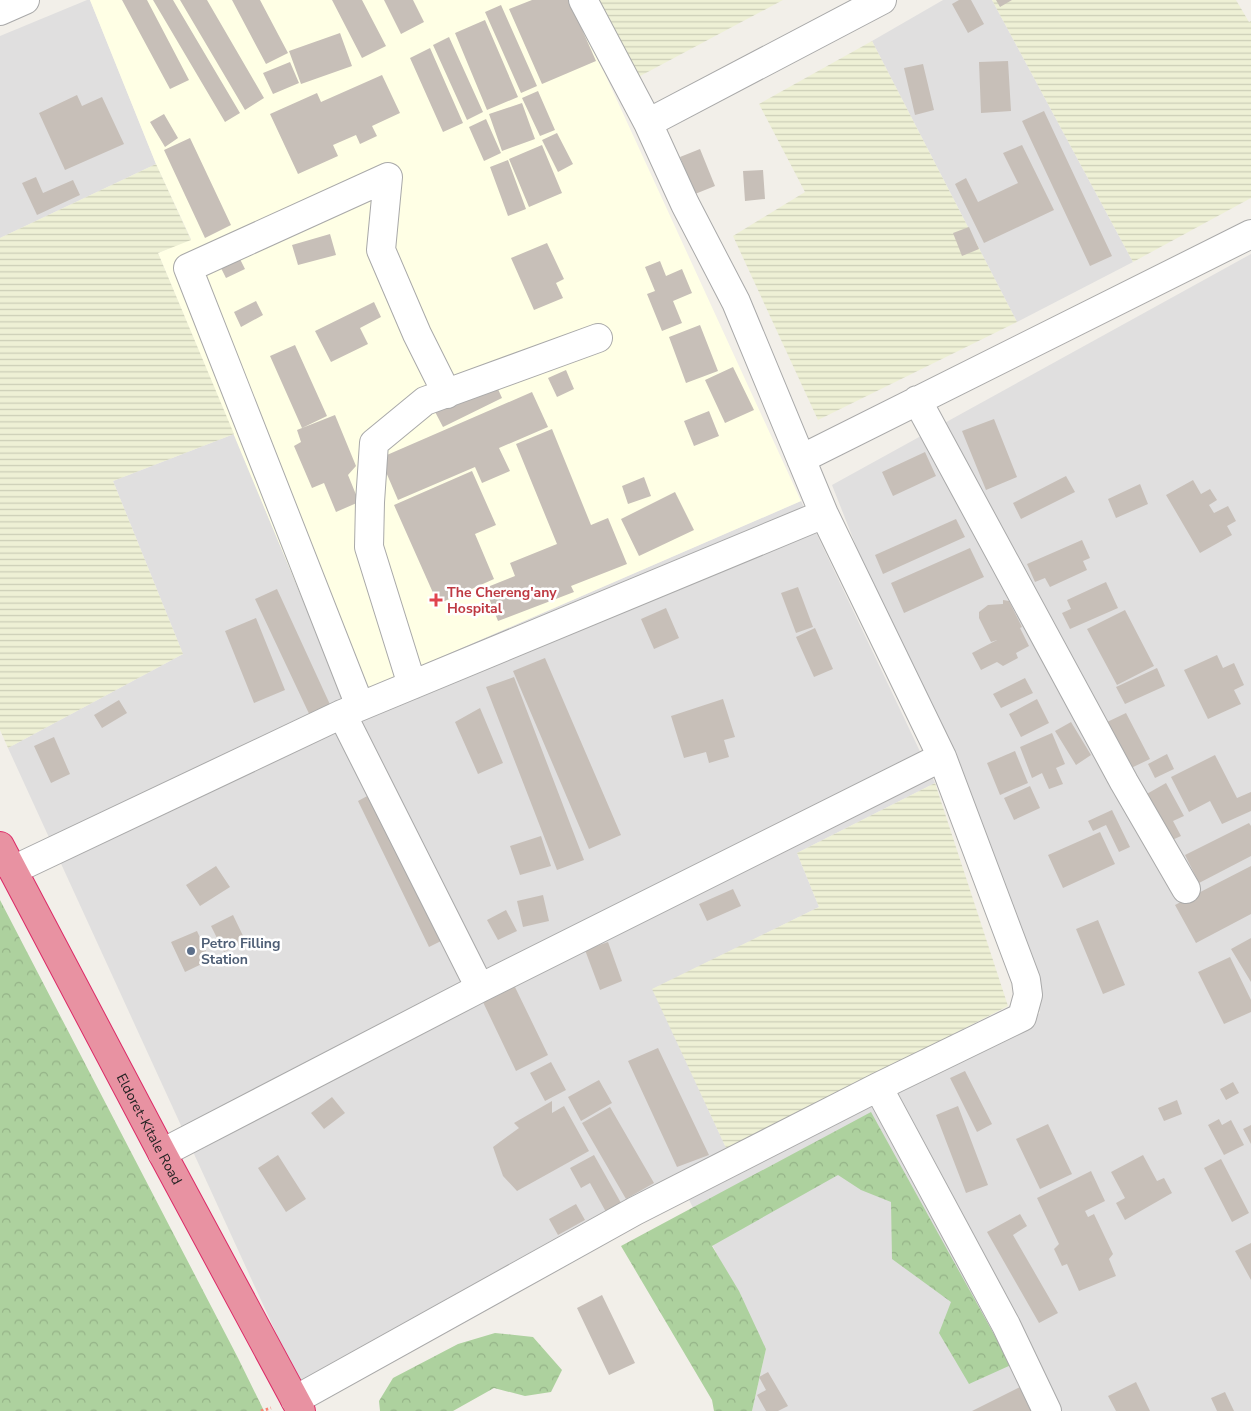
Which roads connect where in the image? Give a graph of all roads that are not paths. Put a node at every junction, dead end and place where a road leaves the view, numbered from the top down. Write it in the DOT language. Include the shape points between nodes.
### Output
graph roads {
  1 [pos="25,0"];
  2 [pos="583,0"];
  3 [pos="882,0"];
  4 [pos="0,11"];
  5 [pos="648,123"];
  6 [pos="1251,234"];
  7 [pos="598,338"];
  8 [pos="447,394"];
  9 [pos="918,400"];
  10 [pos="801,459"];
  11 [pos="824,514"];
  12 [pos="412,685"];
  13 [pos="351,710"];
  14 [pos="942,757"];
  15 [pos="0,846"];
  16 [pos="13,870"];
  17 [pos="1186,889"];
  18 [pos="480,988"];
  19 [pos="878,1087"];
  20 [pos="162,1153"];
  21 [pos="298,1406"];
  22 [pos="1047,1411"];
  1 -- 4 [label="street"];
  2 -- 5 [label="street"];
  3 -- 5 [label="street"];
  5 -- 10 [label="street" via="685,204 736,302"];
  6 -- 9 [label="street"];
  7 -- 8 [label="street"];
  8 -- 12 [label="street" via="425,401 374,443 369,547"];
  8 -- 13 [label="street" via="417,334 382,250 388,176 188,268"];
  9 -- 10 [label="street"];
  9 -- 17 [label="street" via="1119,773"];
  10 -- 11 [label="street"];
  11 -- 12 [label="street"];
  11 -- 14 [label="street"];
  12 -- 13 [label="street"];
  13 -- 16 [label="street"];
  13 -- 18 [label="street"];
  14 -- 18 [label="street"];
  14 -- 19 [label="street" via="1026,980 1028,995 1022,1017"];
  15 -- 16 [label="highway, Eldoret-Kitale Road"];
  16 -- 20 [label="highway, Eldoret-Kitale Road"];
  18 -- 20 [label="street"];
  19 -- 21 [label="street" via="635,1211"];
  19 -- 22 [label="street" via="1006,1324"];
  20 -- 21 [label="highway, Eldoret-Kitale Road"];
}
